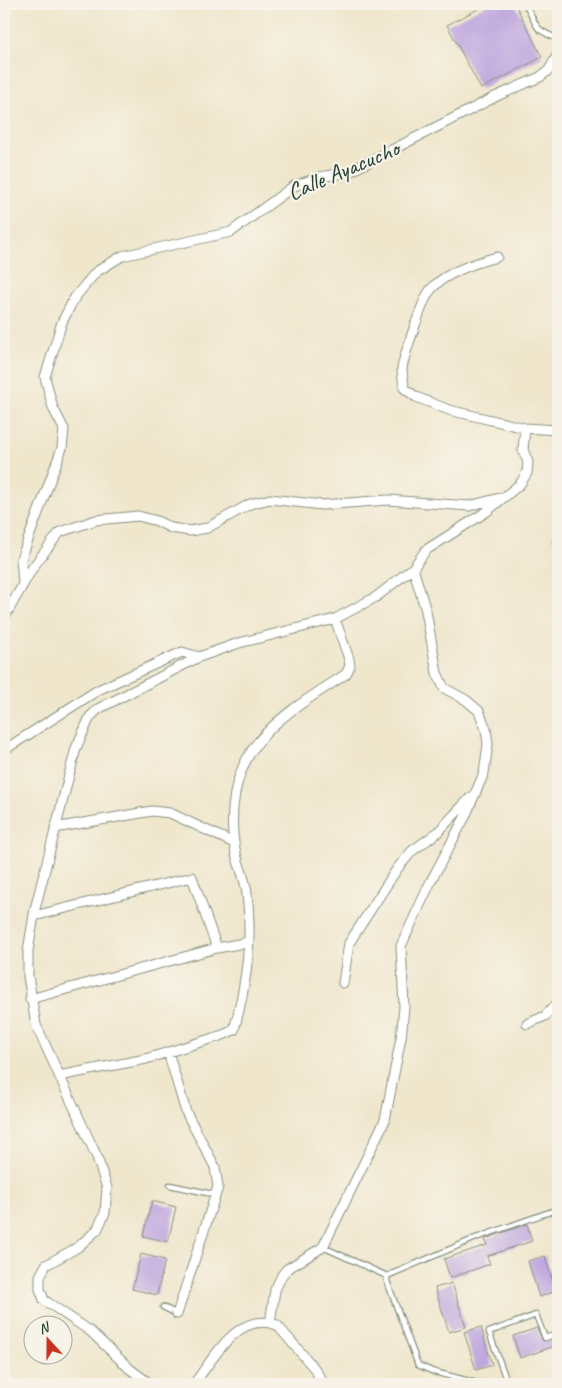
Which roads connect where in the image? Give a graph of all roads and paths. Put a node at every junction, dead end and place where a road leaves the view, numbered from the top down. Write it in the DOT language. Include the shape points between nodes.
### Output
graph roads {
  1 [pos="526,4"];
  2 [pos="558,39"];
  3 [pos="558,54"];
  4 [pos="497,256"];
  5 [pos="525,428"];
  6 [pos="558,430"];
  7 [pos="503,497"];
  8 [pos="413,568"];
  9 [pos="23,584"];
  10 [pos="4,618"];
  11 [pos="335,619"];
  12 [pos="199,657"];
  13 [pos="4,750"];
  14 [pos="476,792"];
  15 [pos="56,828"];
  16 [pos="234,843"];
  17 [pos="34,916"];
  18 [pos="250,942"];
  19 [pos="217,948"];
  20 [pos="343,983"];
  21 [pos="30,999"];
  22 [pos="558,1004"];
  23 [pos="527,1024"];
  24 [pos="168,1052"];
  25 [pos="59,1076"];
  26 [pos="170,1185"];
  27 [pos="217,1195"];
  28 [pos="558,1209"];
  29 [pos="323,1247"];
  30 [pos="387,1276"];
  31 [pos="162,1307"];
  32 [pos="177,1314"];
  33 [pos="270,1323"];
  34 [pos="558,1334"];
  35 [pos="508,1382"];
  36 [pos="150,1384"];
  37 [pos="194,1384"];
  38 [pos="324,1384"];
  39 [pos="514,1384"];
  1 -- 2 [label="lane" via="541,32"];
  3 -- 9 [label="street, Calle Ayacucho" via="549,70 540,77 496,96 349,172 294,186 231,232 122,256 96,272 75,297 62,322 45,377 52,408 64,429 62,448 21,559"];
  4 -- 5 [label="street" via="452,273 429,291 407,349 402,369 404,388 416,397 449,410"];
  5 -- 6 [label="street"];
  5 -- 7 [label="street" via="523,450 528,462 527,473 520,484"];
  7 -- 8 [label="street" via="486,512 426,550"];
  7 -- 9 [label="street" via="469,506 388,500 322,505 270,499 250,504 207,528 190,531 138,516 96,520 60,532"];
  8 -- 11 [label="street" via="376,597"];
  8 -- 14 [label="street" via="426,611 440,680 444,688 479,711 486,728 488,744 484,773"];
  9 -- 10 [label="street"];
  11 -- 12 [label="street" via="239,643"];
  11 -- 16 [label="street" via="350,666 346,674 292,710 259,741 236,784 232,810"];
  12 -- 13 [label="street" via="182,652 98,690"];
  12 -- 15 [label="street" via="98,709 90,717 76,748"];
  14 -- 20 [label="street" via="437,834 412,850 397,869 349,943"];
  14 -- 29 [label="street" via="401,946 402,1030 385,1120"];
  15 -- 16 [label="street" via="152,811 170,812"];
  15 -- 17 [label="street"];
  16 -- 18 [label="street" via="247,893"];
  17 -- 19 [label="street" via="192,877"];
  17 -- 21 [label="street" via="28,951"];
  18 -- 19 [label="street"];
  18 -- 24 [label="street" via="234,1030"];
  19 -- 21 [label="street"];
  21 -- 25 [label="street" via="36,1025"];
  22 -- 23 [label="street" via="545,1016"];
  24 -- 25 [label="street"];
  24 -- 27 [label="street" via="186,1112 215,1166"];
  25 -- 36 [label="street" via="97,1158 107,1188 106,1213 97,1230 78,1247 46,1265 40,1276 40,1289 44,1300 90,1331 130,1370"];
  26 -- 27 [label="lane"];
  27 -- 32 [label="street"];
  28 -- 30 [label="lane" via="476,1238"];
  29 -- 30 [label="lane"];
  29 -- 33 [label="street" via="282,1276 273,1296"];
  30 -- 35 [label="lane" via="418,1365 477,1383"];
  31 -- 32 [label="lane"];
  33 -- 37 [label="street" via="241,1328 226,1340"];
  33 -- 38 [label="street" via="277,1325"];
  34 -- 35 [label="lane" via="545,1338 536,1315 489,1332"];
  35 -- 39 [label="lane"];
}
